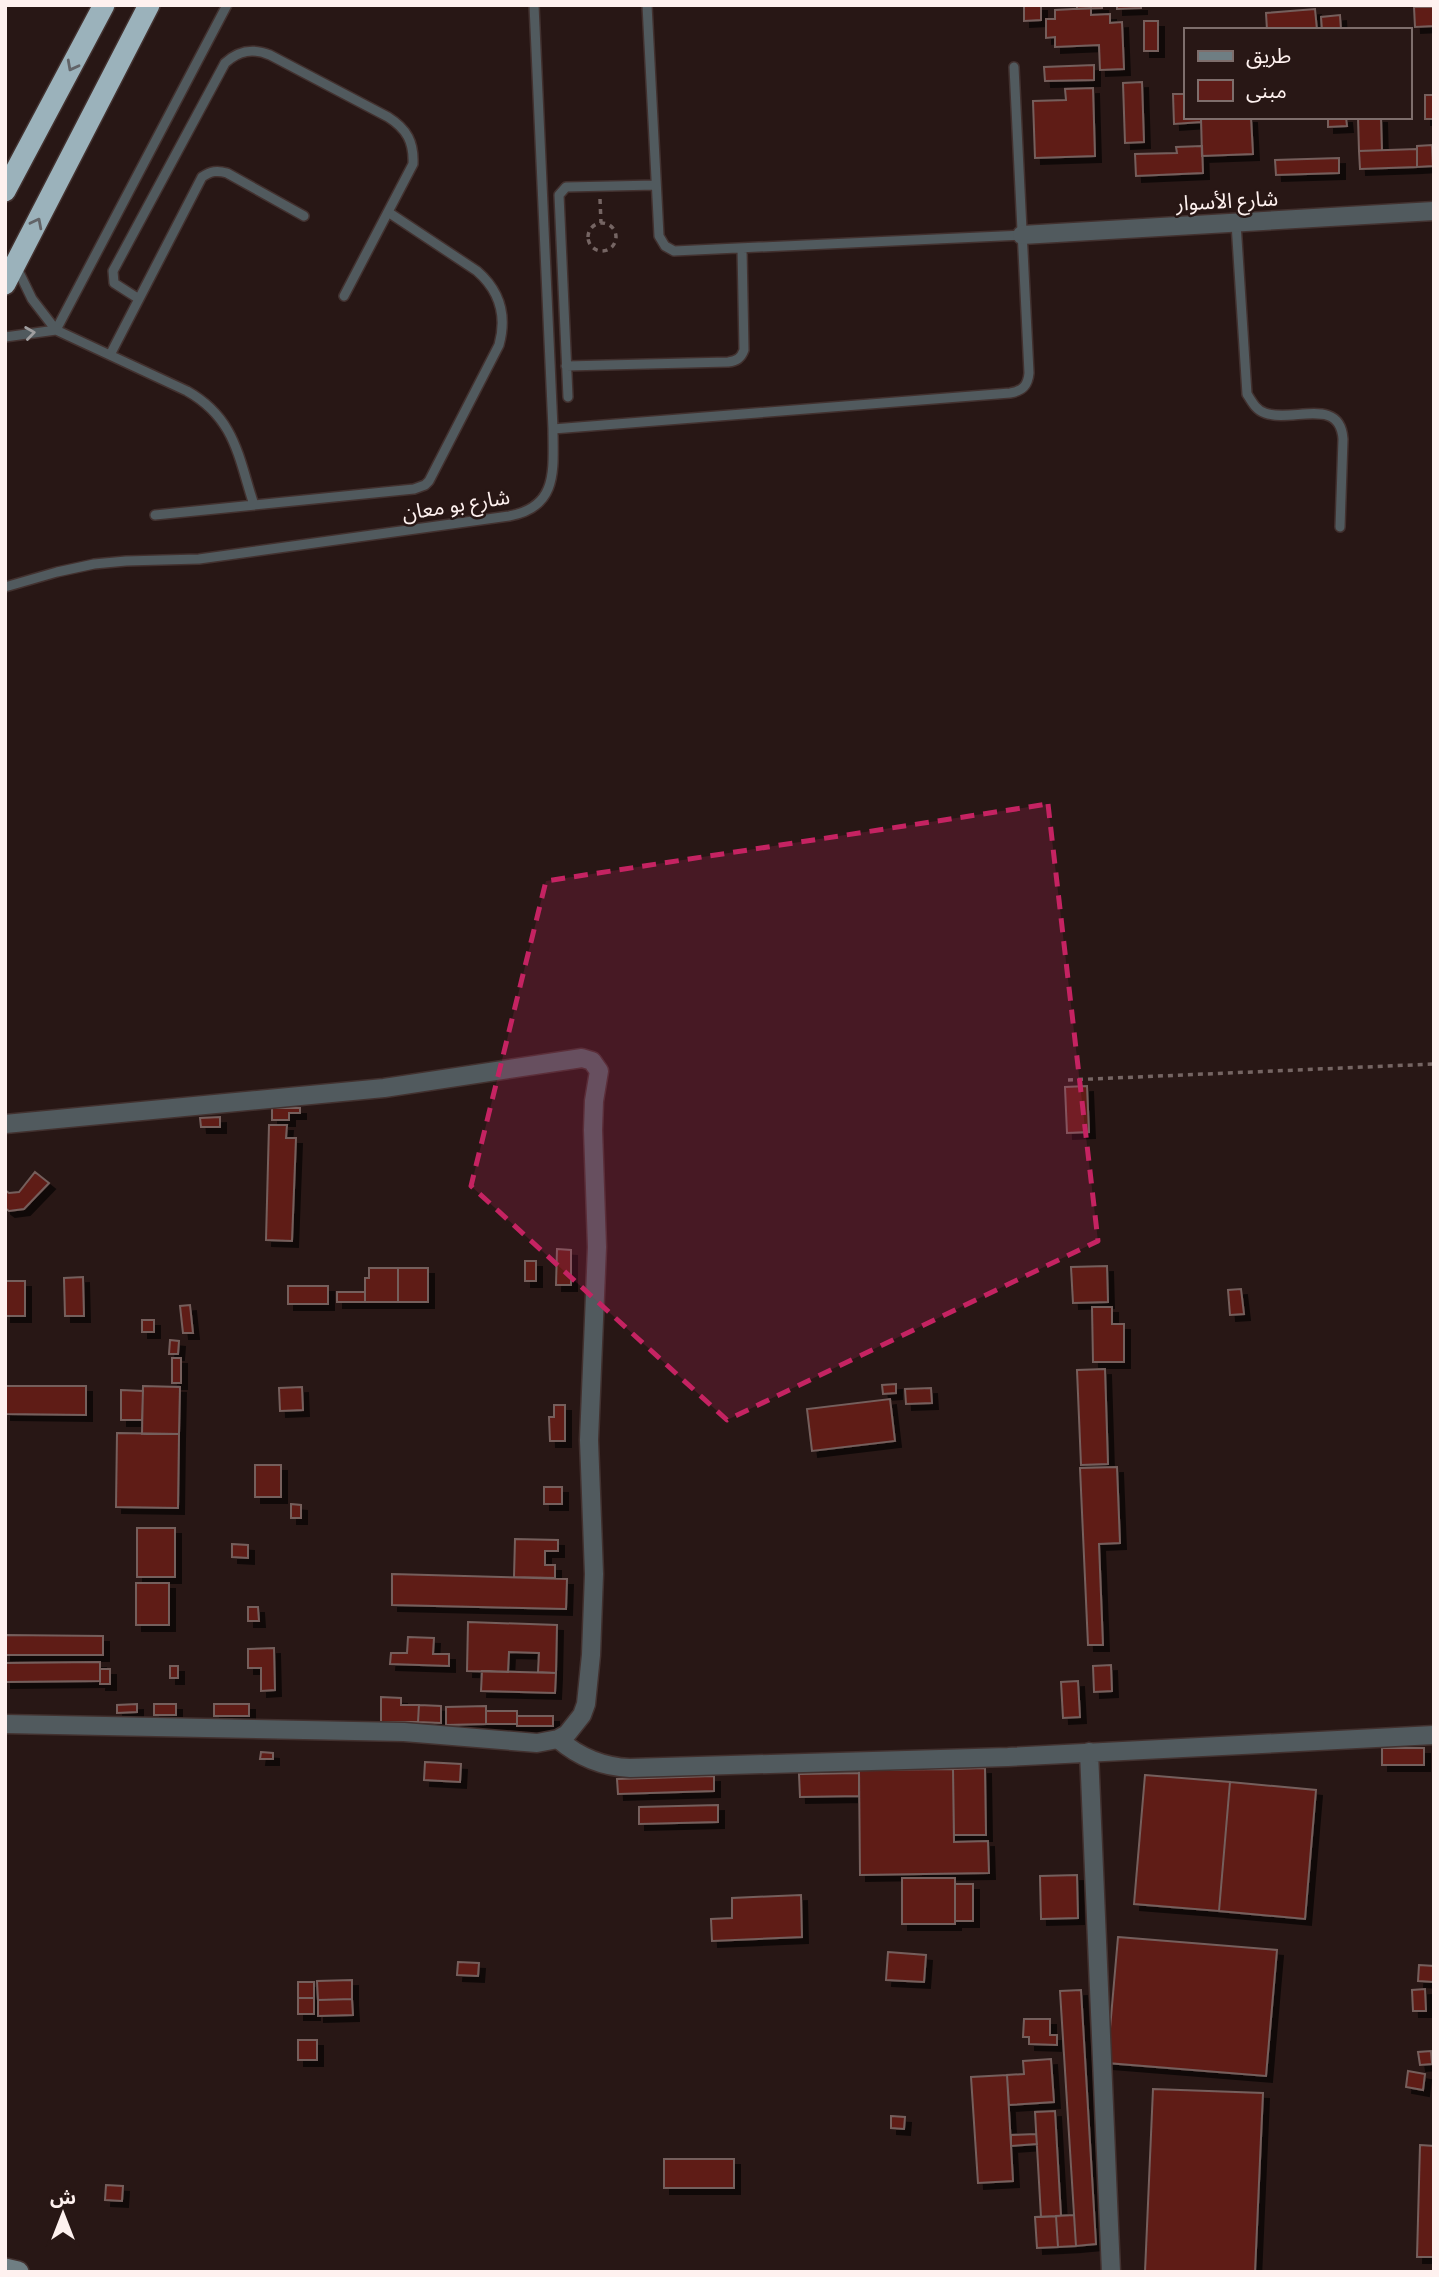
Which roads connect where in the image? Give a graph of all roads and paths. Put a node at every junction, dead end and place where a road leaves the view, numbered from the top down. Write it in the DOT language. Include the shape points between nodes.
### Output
graph roads {
  1 [pos="104,5"];
  2 [pos="149,5"];
  3 [pos="227,5"];
  4 [pos="534,5"];
  5 [pos="647,5"];
  6 [pos="1014,67"];
  7 [pos="656,185"];
  8 [pos="599,187"];
  9 [pos="5,191"];
  10 [pos="1434,211"];
  11 [pos="388,212"];
  12 [pos="304,216"];
  13 [pos="601,223"];
  14 [pos="1236,223"];
  15 [pos="1022,235"];
  16 [pos="742,249"];
  17 [pos="16,265"];
  18 [pos="5,284"];
  19 [pos="344,296"];
  20 [pos="139,299"];
  21 [pos="56,330"];
  22 [pos="5,337"];
  23 [pos="110,355"];
  24 [pos="566,366"];
  25 [pos="568,397"];
  26 [pos="553,429"];
  27 [pos="254,505"];
  28 [pos="155,515"];
  29 [pos="1340,527"];
  30 [pos="5,587"];
  31 [pos="1434,1064"];
  32 [pos="1068,1080"];
  33 [pos="5,1124"];
  34 [pos="5,1724"];
  35 [pos="1434,1735"];
  36 [pos="558,1739"];
  37 [pos="1089,1752"];
  38 [pos="5,2269"];
  39 [pos="18,2272"];
  40 [pos="1111,2272"];
  1 -- 9 [label="highway, one-way"];
  17 -- 2 [label="highway, one-way"];
  3 -- 21 [label="lane"];
  4 -- 26 [label="lane, شارع بو معان"];
  5 -- 7 [label="lane"];
  6 -- 15 [label="lane"];
  7 -- 8 [label="lane"];
  7 -- 16 [label="lane" via="659,236 665,246 685,252"];
  8 -- 13 [label="path"];
  8 -- 24 [label="lane" via="566,187 559,195"];
  10 -- 14 [label="street, شارع الأسوار"];
  11 -- 19 [label="lane"];
  11 -- 20 [label="lane" via="413,164 410,136 401,125 261,51 241,52 225,63 113,271 114,283"];
  11 -- 27 [label="lane" via="490,282 502,317 499,345 425,485"];
  12 -- 20 [label="lane" via="227,173 210,172 202,177"];
  13 -- 13 [label="path" via="594,225 587,238 596,250 603,251 610,249 616,236 608,224"];
  14 -- 15 [label="street, شارع الأسوار"];
  14 -- 29 [label="lane" via="1247,394 1266,414 1337,419 1343,439"];
  15 -- 16 [label="lane"];
  15 -- 26 [label="lane" via="1028,381 1018,392"];
  16 -- 24 [label="lane" via="744,350 735,361"];
  17 -- 18 [label="highway"];
  17 -- 21 [label="lane" via="32,299"];
  20 -- 23 [label="lane"];
  22 -- 21 [label="lane, one-way"];
  21 -- 23 [label="lane"];
  23 -- 27 [label="lane" via="187,391 215,411 233,439"];
  24 -- 25 [label="lane"];
  26 -- 30 [label="lane, شارع بو معان" via="551,484 539,502 521,514 224,556 94,564"];
  27 -- 28 [label="lane"];
  31 -- 32 [label="path"];
  33 -- 36 [label="street" via="384,1088 582,1058 596,1065 593,1160 597,1247 589,1440 593,1630 586,1703 576,1726"];
  34 -- 36 [label="street" via="391,1732 537,1743"];
  35 -- 37 [label="street"];
  36 -- 37 [label="street" via="594,1762 630,1768"];
  37 -- 40 [label="street"];
  38 -- 39 [label="main road"];
}
